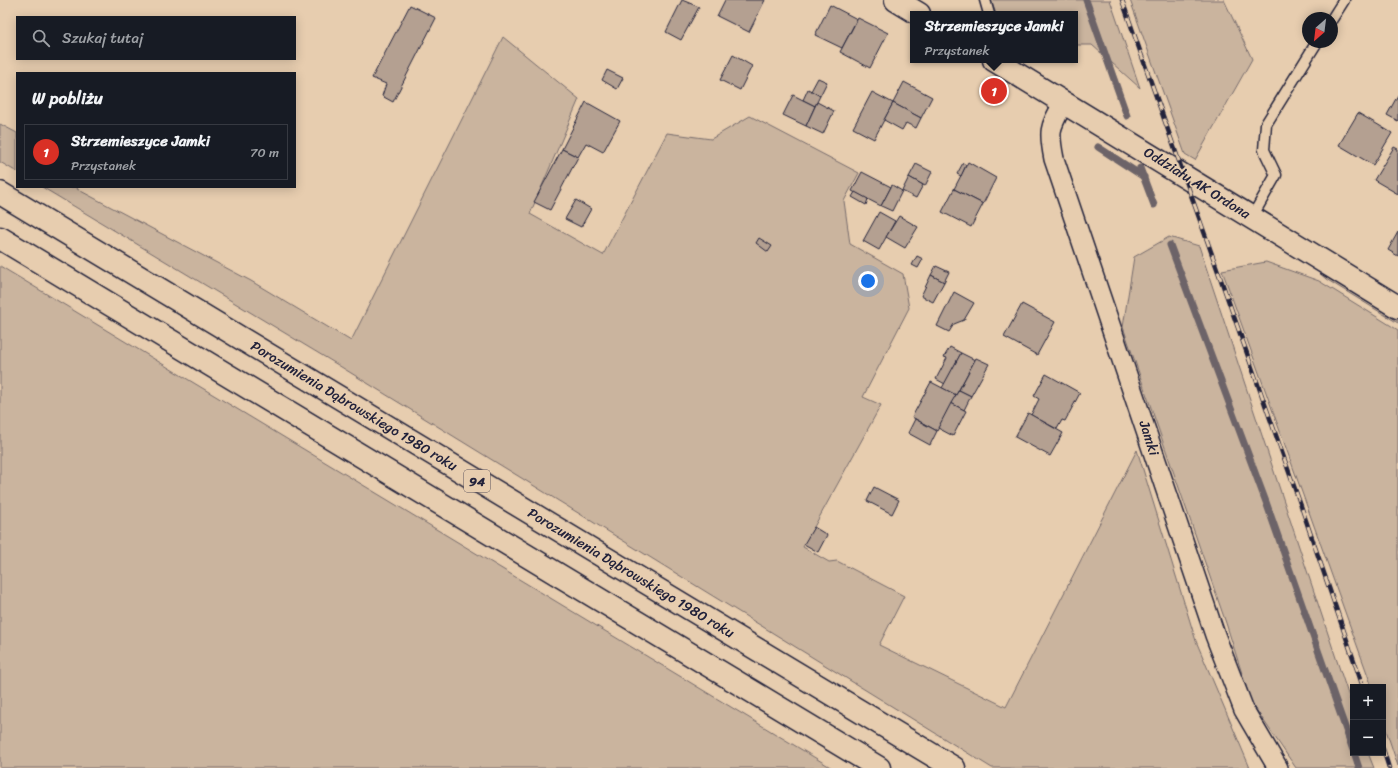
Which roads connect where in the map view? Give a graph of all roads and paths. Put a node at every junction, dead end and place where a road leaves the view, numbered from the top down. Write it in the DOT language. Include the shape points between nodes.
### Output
graph roads {
  1 [pos="896,0"];
  2 [pos="985,0"];
  3 [pos="1344,0"];
  4 [pos="914,11"];
  5 [pos="988,11"];
  6 [pos="1336,12"];
  7 [pos="1313,48"];
  8 [pos="999,63"];
  9 [pos="1064,102"];
  10 [pos="0,193"];
  11 [pos="1252,217"];
  12 [pos="0,238"];
  13 [pos="1398,308"];
  14 [pos="879,768"];
  15 [pos="954,768"];
  16 [pos="1278,768"];
  1 -- 4 [label="main road"];
  2 -- 5 [label="lane"];
  3 -- 6 [label="lane"];
  7 -- 11 [label="lane" via="1266,124 1264,150 1276,176"];
  8 -- 9 [label="main road, Oddziału AK Ordona"];
  9 -- 11 [label="main road, Oddziału AK Ordona"];
  9 -- 16 [label="street, Jamki" via="1052,124 1050,137 1054,159 1215,635 1244,710"];
  10 -- 15 [label="main road, Porozumienia Dąbrowskiego 1980 roku / 94"];
  11 -- 13 [label="main road, Oddziału AK Ordona"];
  12 -- 14 [label="main road"];
}
